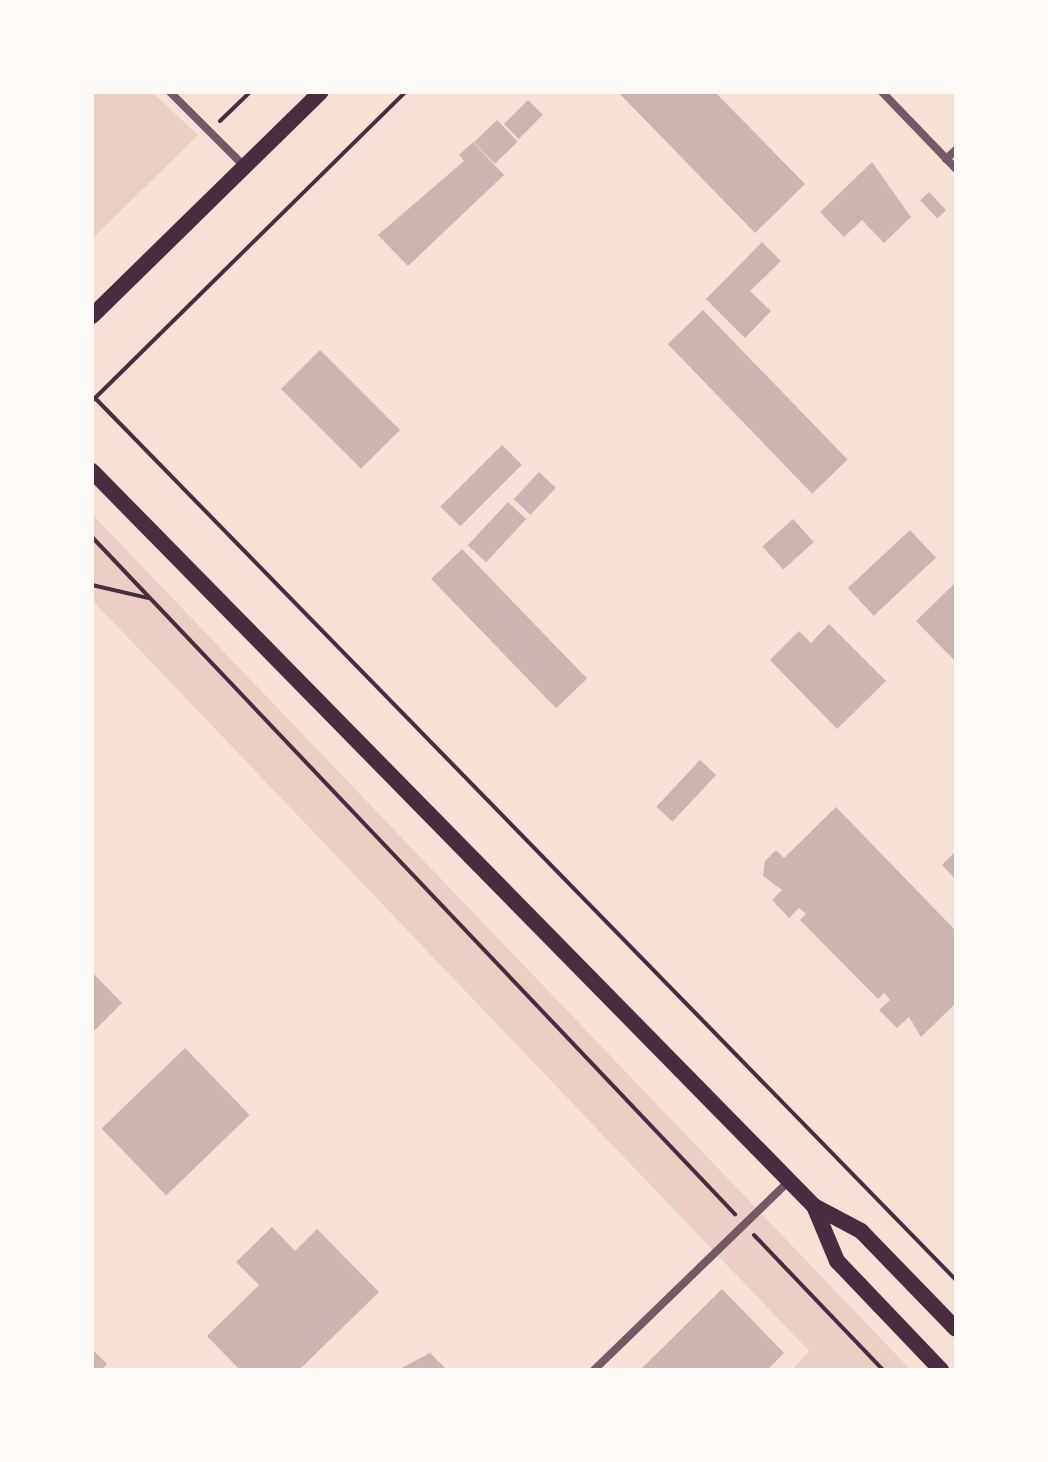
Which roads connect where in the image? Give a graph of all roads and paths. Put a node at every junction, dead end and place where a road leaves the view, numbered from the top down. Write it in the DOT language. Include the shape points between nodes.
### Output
graph roads {
  1 [pos="170,92"];
  2 [pos="250,92"];
  3 [pos="321,92"];
  4 [pos="405,92"];
  5 [pos="882,92"];
  6 [pos="209,131"];
  7 [pos="956,150"];
  8 [pos="946,159"];
  9 [pos="245,167"];
  10 [pos="956,169"];
  11 [pos="98,305"];
  12 [pos="92,316"];
  13 [pos="93,399"];
  14 [pos="92,471"];
  15 [pos="92,537"];
  16 [pos="92,585"];
  17 [pos="151,599"];
  18 [pos="789,1181"];
  19 [pos="814,1206"];
  20 [pos="744,1225"];
  21 [pos="956,1280"];
  22 [pos="956,1329"];
  23 [pos="594,1370"];
  24 [pos="883,1370"];
  25 [pos="941,1370"];
  1 -- 6 [label="street"];
  2 -- 6 [label="path"];
  3 -- 9 [label="main road"];
  4 -- 13 [label="path"];
  5 -- 8 [label="street"];
  6 -- 9 [label="street"];
  7 -- 8 [label="street"];
  8 -- 10 [label="street"];
  9 -- 11 [label="main road"];
  11 -- 12 [label="main road"];
  13 -- 21 [label="path"];
  14 -- 18 [label="main road"];
  15 -- 17 [label="path"];
  16 -- 17 [label="path"];
  17 -- 20 [label="path"];
  18 -- 19 [label="main road"];
  18 -- 20 [label="street"];
  19 -- 22 [label="main road" via="861,1231"];
  19 -- 25 [label="main road" via="837,1261"];
  20 -- 23 [label="street"];
  20 -- 24 [label="path"];
}
